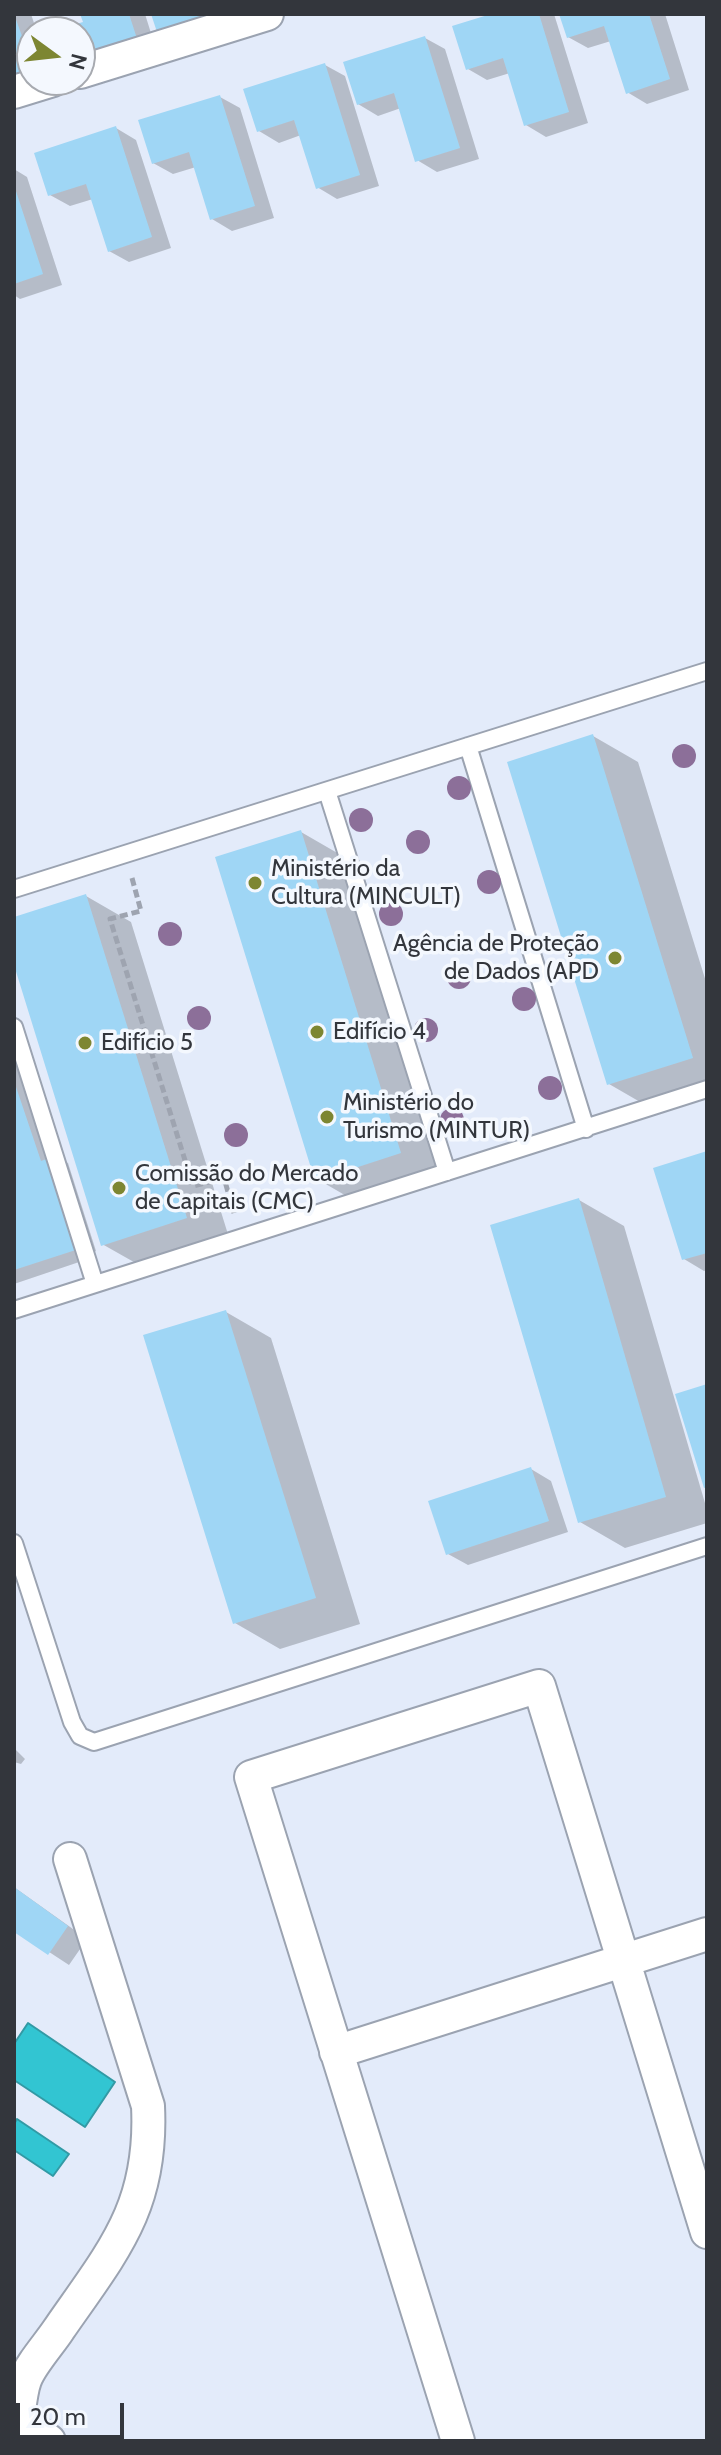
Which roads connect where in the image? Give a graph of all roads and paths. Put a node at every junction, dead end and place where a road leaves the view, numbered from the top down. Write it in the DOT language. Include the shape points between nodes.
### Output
graph roads {
  1 [pos="259,15"];
  2 [pos="96,67"];
  3 [pos="707,671"];
  4 [pos="468,746"];
  5 [pos="327,791"];
  6 [pos="14,889"];
  7 [pos="141,911"];
  8 [pos="14,1027"];
  9 [pos="707,1089"];
  10 [pos="586,1129"];
  11 [pos="447,1172"];
  12 [pos="241,1238"];
  13 [pos="95,1284"];
  14 [pos="14,1310"];
  15 [pos="14,1543"];
  16 [pos="707,1546"];
  17 [pos="70,1859"];
  18 [pos="707,1934"];
  19 [pos="623,1961"];
  20 [pos="336,2052"];
  21 [pos="707,2232"];
  22 [pos="16,2425"];
  23 [pos="49,2441"];
  24 [pos="458,2441"];
  1 -- 2 [label="street"];
  3 -- 4 [label="lane"];
  4 -- 5 [label="lane"];
  4 -- 10 [label="lane"];
  5 -- 6 [label="lane"];
  5 -- 11 [label="lane"];
  7 -- 12 [label="path" via="110,919 193,1186 224,1178"];
  8 -- 13 [label="lane"];
  9 -- 10 [label="lane"];
  10 -- 11 [label="lane"];
  11 -- 12 [label="lane"];
  12 -- 13 [label="lane"];
  13 -- 14 [label="lane"];
  15 -- 16 [label="lane" via="72,1722 80,1736 94,1742"];
  17 -- 22 [label="street" via="148,2106 149,2133 135,2207 112,2252 25,2380"];
  18 -- 19 [label="street"];
  19 -- 20 [label="street"];
  19 -- 20 [label="street" via="539,1686 251,1777"];
  19 -- 21 [label="street"];
  20 -- 24 [label="street"];
  22 -- 23 [label="street"];
}
